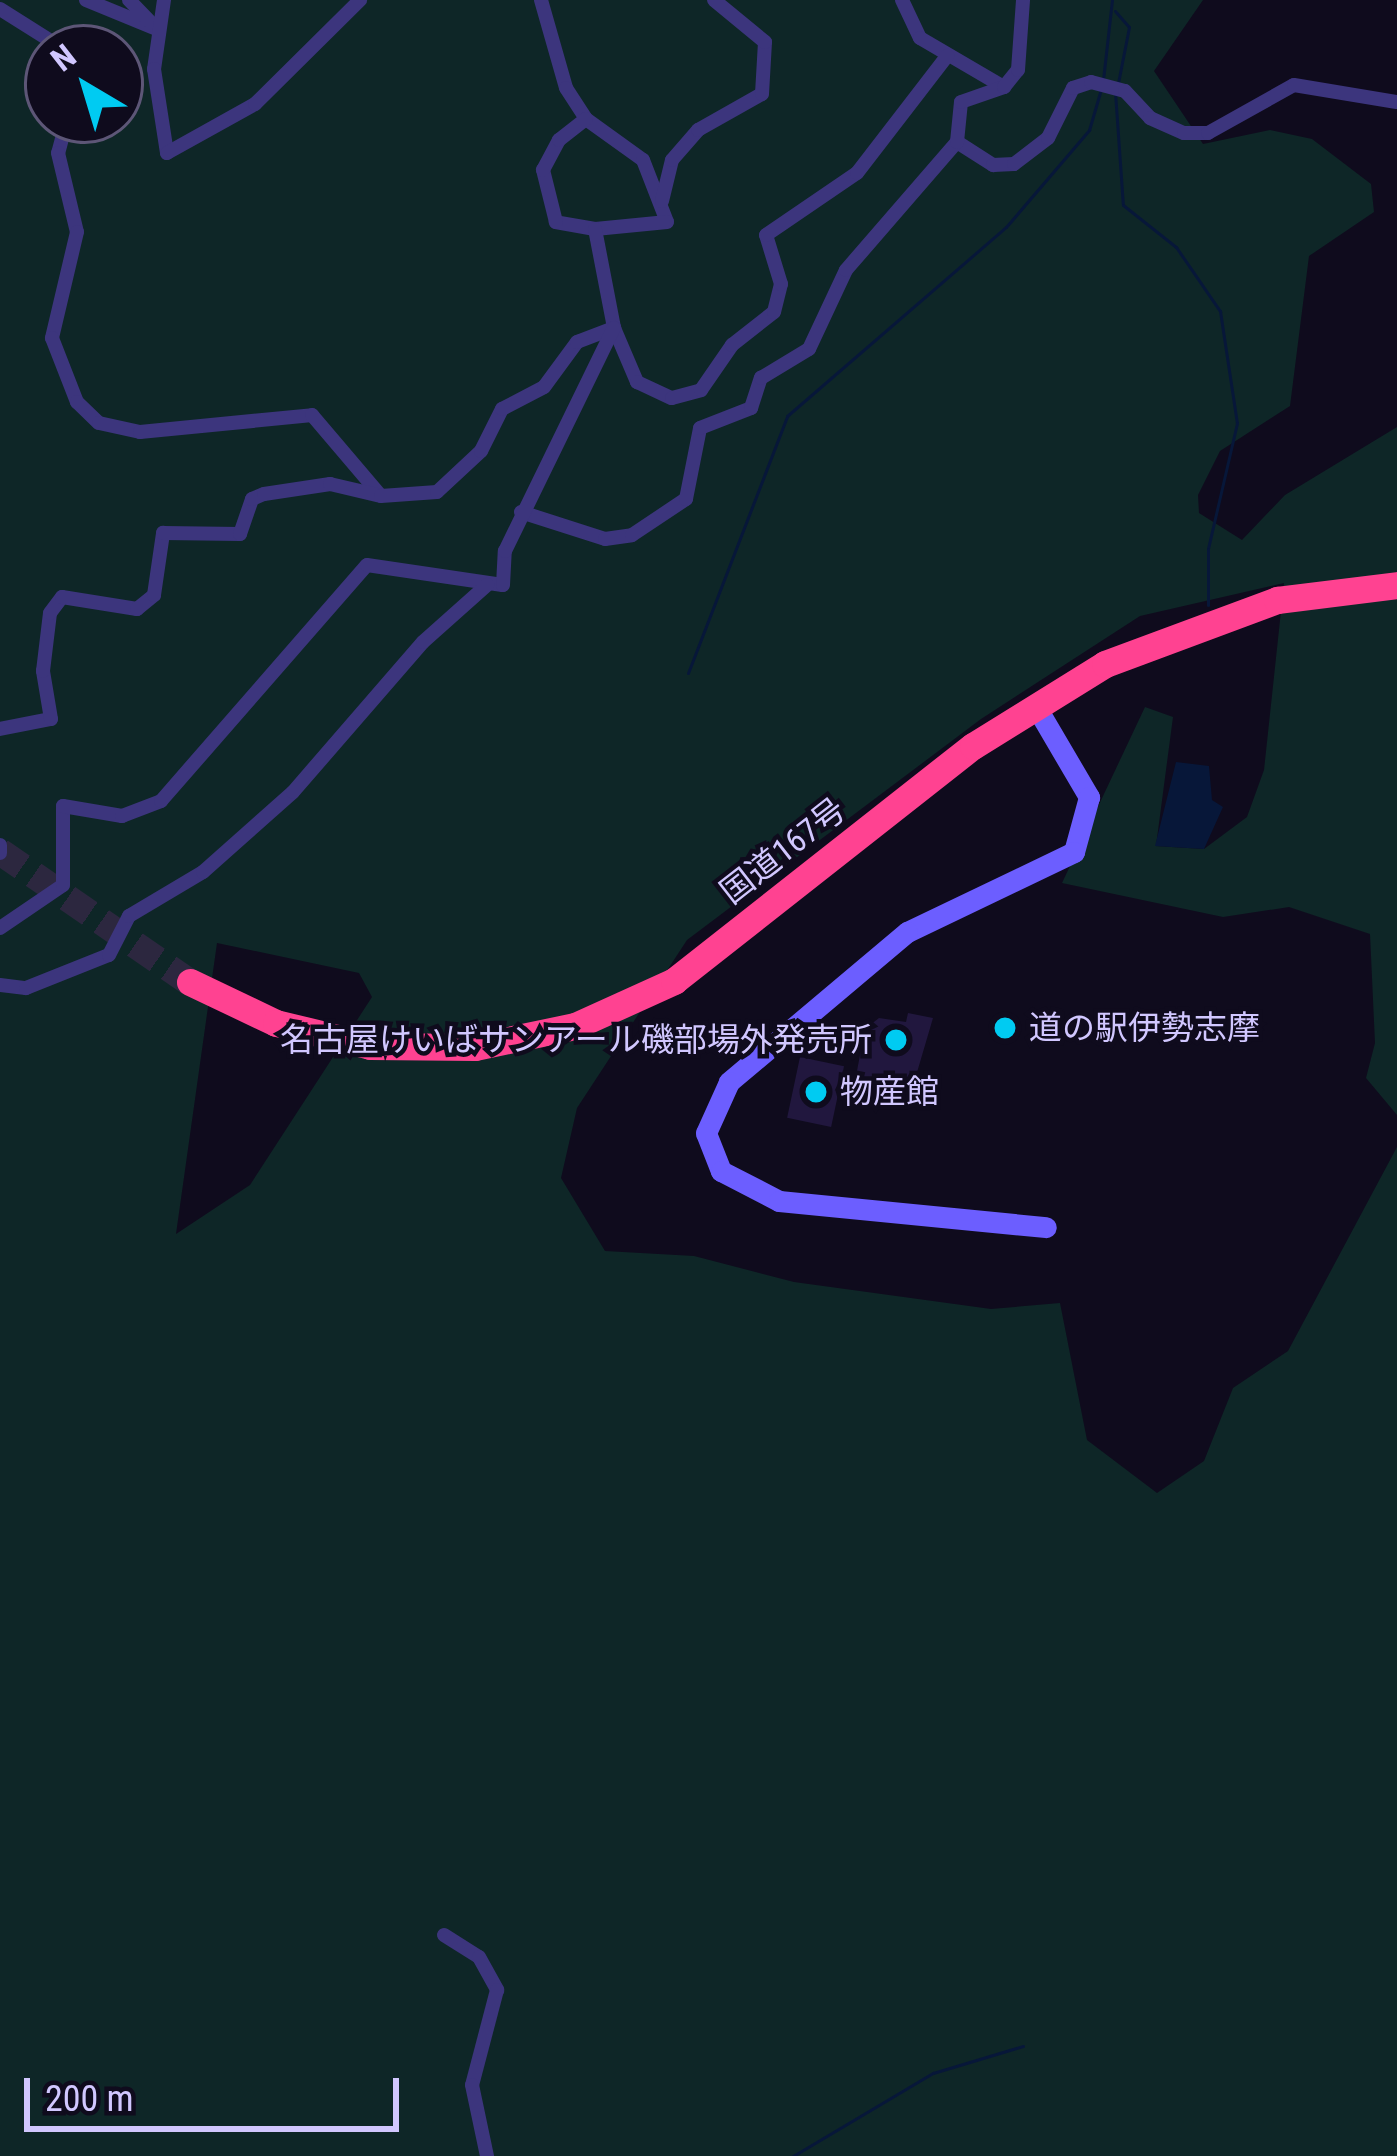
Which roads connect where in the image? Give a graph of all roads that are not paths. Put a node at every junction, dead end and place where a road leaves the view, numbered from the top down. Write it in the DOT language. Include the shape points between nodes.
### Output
graph roads {
  1 [pos="86,0"];
  2 [pos="129,0"];
  3 [pos="164,0"];
  4 [pos="360,0"];
  5 [pos="541,0"];
  6 [pos="714,0"];
  7 [pos="902,0"];
  8 [pos="1023,0"];
  9 [pos="159,30"];
  10 [pos="947,56"];
  11 [pos="1004,87"];
  12 [pos="1397,102"];
  13 [pos="586,119"];
  14 [pos="957,142"];
  15 [pos="60,144"];
  16 [pos="662,201"];
  17 [pos="596,229"];
  18 [pos="614,328"];
  19 [pos="381,496"];
  20 [pos="521,512"];
  21 [pos="487,585"];
  22 [pos="1397,585"];
  23 [pos="1035,705"];
  24 [pos="0,729"];
  25 [pos="0,928"];
  26 [pos="190,982"];
  27 [pos="0,985"];
  28 [pos="1046,1227"];
  29 [pos="444,1935"];
  30 [pos="487,2156"];
  1 -- 9 [label="street"];
  2 -- 9 [label="street"];
  3 -- 9 [label="street"];
  4 -- 9 [label="street" via="255,104 167,152 154,69"];
  5 -- 13 [label="street" via="556,68"];
  6 -- 16 [label="street" via="765,42 762,94 698,130 672,160"];
  7 -- 10 [label="street" via="920,38"];
  8 -- 11 [label="street" via="1018,70"];
  10 -- 11 [label="street"];
  10 -- 18 [label="street" via="857,173 766,235 781,284 774,312 732,345 701,390 672,398 637,382"];
  11 -- 14 [label="street" via="961,102"];
  12 -- 14 [label="street" via="1294,85 1208,133 1184,134 1150,118 1125,91 1091,82 1072,88 1048,138 1014,164 993,166"];
  13 -- 16 [label="street" via="634,151"];
  13 -- 17 [label="street" via="548,155 543,184 556,222"];
  14 -- 20 [label="street" via="846,270 809,349 761,378 751,407 700,428 686,499 632,535 605,539"];
  15 -- 19 [label="street" via="77,232 52,338 77,402 99,423 140,432 312,416"];
  16 -- 17 [label="street" via="667,222"];
  17 -- 18 [label="street"];
  18 -- 19 [label="street" via="577,342 544,387 502,409 481,451 437,492"];
  18 -- 20 [label="street"];
  19 -- 24 [label="street" via="353,486 297,487 252,499 240,534 163,533 147,603 124,613 56,601 43,676 51,719"];
  20 -- 21 [label="street" via="505,551 505,582"];
  21 -- 25 [label="street" via="367,565 161,801 122,816 63,806 63,885"];
  21 -- 27 [label="street" via="423,642 293,791 203,872 129,916 109,955 26,988"];
  22 -- 23 [label="highway, 国道167号" via="1233,612"];
  23 -- 26 [label="highway, 国道167号" via="705,960 575,1026 476,1047 370,1046 276,1023"];
  23 -- 28 [label="street" via="1089,797 1074,852 908,932 729,1082 706,1132 721,1171 779,1201"];
  29 -- 30 [label="street" via="478,1957 497,1990 472,2085"];
}
